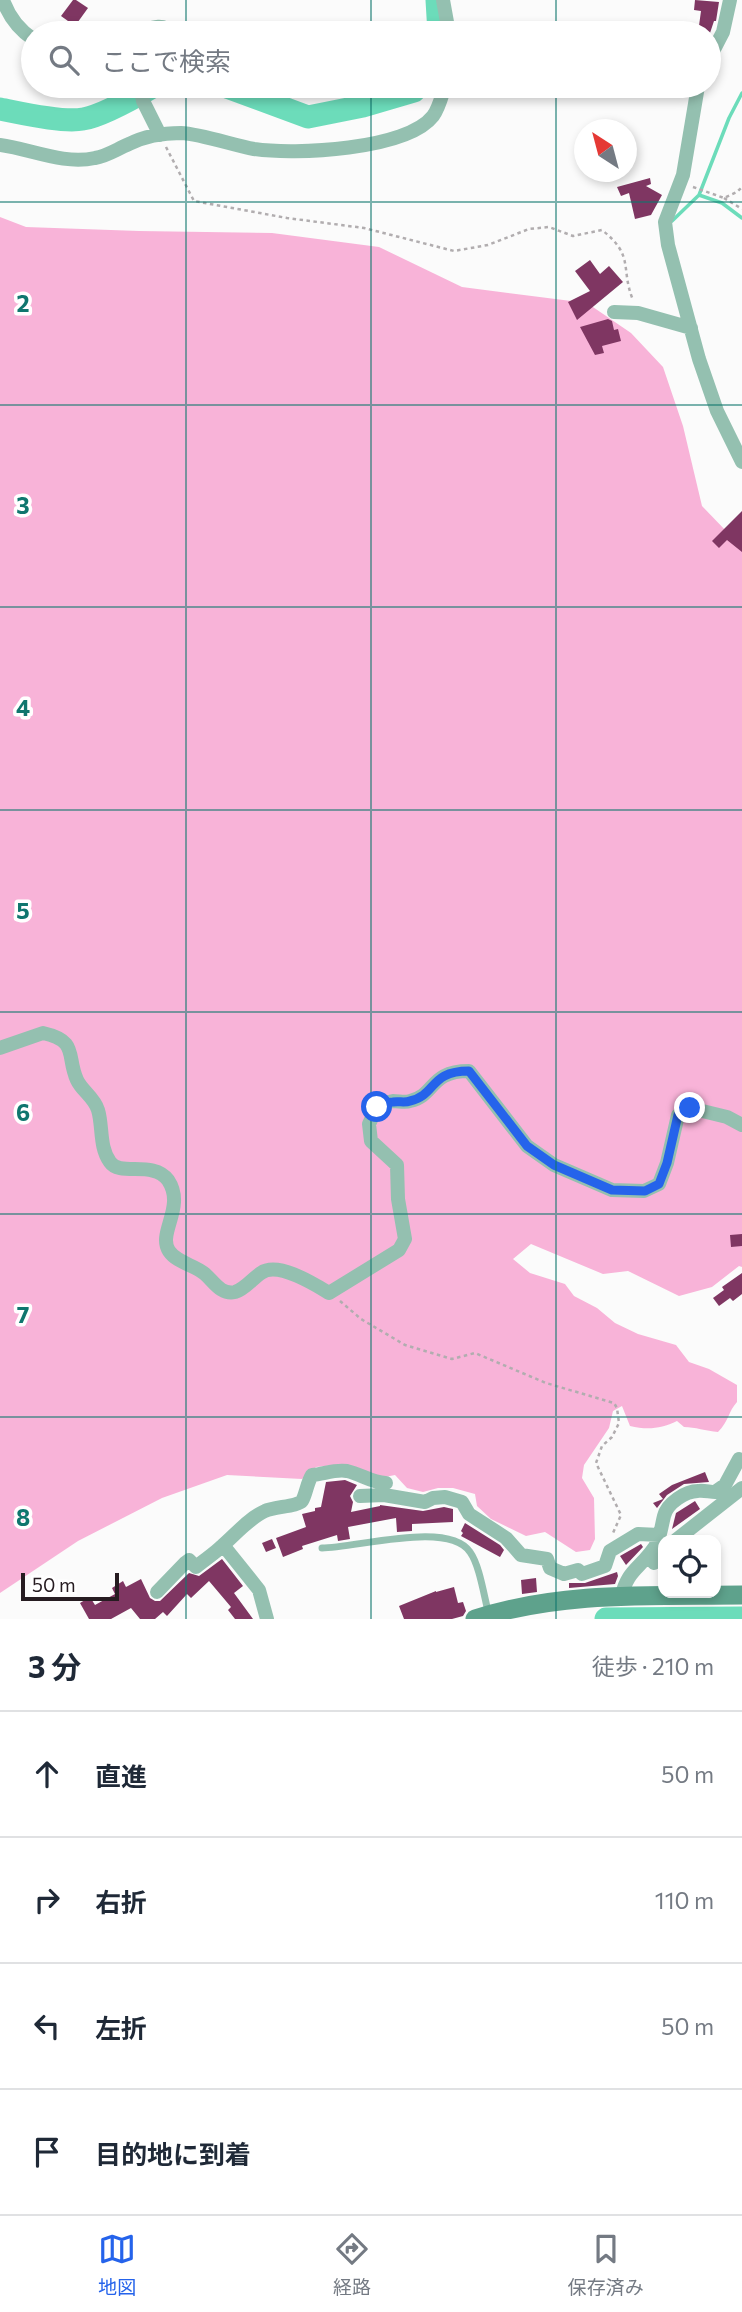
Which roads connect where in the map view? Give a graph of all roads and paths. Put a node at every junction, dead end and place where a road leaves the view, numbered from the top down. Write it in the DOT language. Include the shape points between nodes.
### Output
graph roads {
  1 [pos="3,0"];
  2 [pos="443,0"];
  3 [pos="730,0"];
  4 [pos="447,21"];
  5 [pos="21,31"];
  6 [pos="721,36"];
  7 [pos="142,98"];
  8 [pos="440,98"];
  9 [pos="696,98"];
  10 [pos="160,135"];
  11 [pos="0,145"];
  12 [pos="681,181"];
  13 [pos="742,187"];
  14 [pos="724,198"];
  15 [pos="742,209"];
  16 [pos="614,312"];
  17 [pos="638,313"];
  18 [pos="691,328"];
  19 [pos="742,462"];
  20 [pos="0,1048"];
  21 [pos="742,1125"];
  22 [pos="329,1293"];
  23 [pos="738,1459"];
  24 [pos="386,1483"];
  25 [pos="742,1488"];
  26 [pos="360,1496"];
  27 [pos="659,1535"];
  28 [pos="682,1535"];
  29 [pos="610,1536"];
  30 [pos="658,1537"];
  31 [pos="223,1545"];
  32 [pos="322,1548"];
  33 [pos="157,1592"];
  34 [pos="742,1595"];
  35 [pos="621,1597"];
  36 [pos="482,1617"];
  37 [pos="267,1619"];
  1 -- 5 [label="street"];
  2 -- 4 [label="street"];
  3 -- 6 [label="street"];
  7 -- 10 [label="street"];
  8 -- 10 [label="street" via="433,116 406,135 377,143 303,151 257,149 183,133"];
  9 -- 12 [label="street"];
  10 -- 11 [label="street" via="94,159 61,158"];
  10 -- 17 [label="path" via="194,201 364,228 454,251 488,245 529,229 550,227 573,236 602,230 617,242 625,258 628,289"];
  12 -- 14 [label="path"];
  12 -- 18 [label="street" via="665,222"];
  13 -- 14 [label="path"];
  14 -- 15 [label="path"];
  16 -- 17 [label="street"];
  17 -- 18 [label="street"];
  18 -- 19 [label="street" via="717,411"];
  20 -- 22 [label="street" via="43,1032 69,1049 75,1077 97,1109 110,1163 118,1168 160,1172 167,1180 175,1197 166,1240 168,1250 177,1258 226,1292 237,1292 265,1270 276,1269"];
  21 -- 22 [label="street" via="690,1108 678,1115 659,1184 645,1191 612,1190 554,1165 527,1146 469,1071 453,1071 411,1101 377,1107 369,1124 371,1141 397,1164 405,1238 399,1250"];
  22 -- 29 [label="path" via="405,1345 452,1359 475,1353 546,1383 614,1403 619,1423 596,1463 621,1515"];
  23 -- 27 [label="street" via="715,1492 696,1490 669,1505"];
  24 -- 31 [label="street" via="349,1471 312,1475 302,1501 264,1511"];
  25 -- 28 [label="street"];
  26 -- 27 [label="street" via="462,1502 466,1512 506,1538 521,1555 547,1559 550,1568 564,1574 588,1573 605,1566 610,1551 638,1534"];
  30 -- 35 [label="street" via="652,1551 629,1574"];
  31 -- 33 [label="street" via="196,1567 189,1560"];
  31 -- 37 [label="street" via="259,1590"];
  32 -- 36 [label="lane" via="418,1536 454,1540 471,1553"];
  34 -- 35 [label="main road"];
  35 -- 36 [label="main road" via="574,1599"];
}
